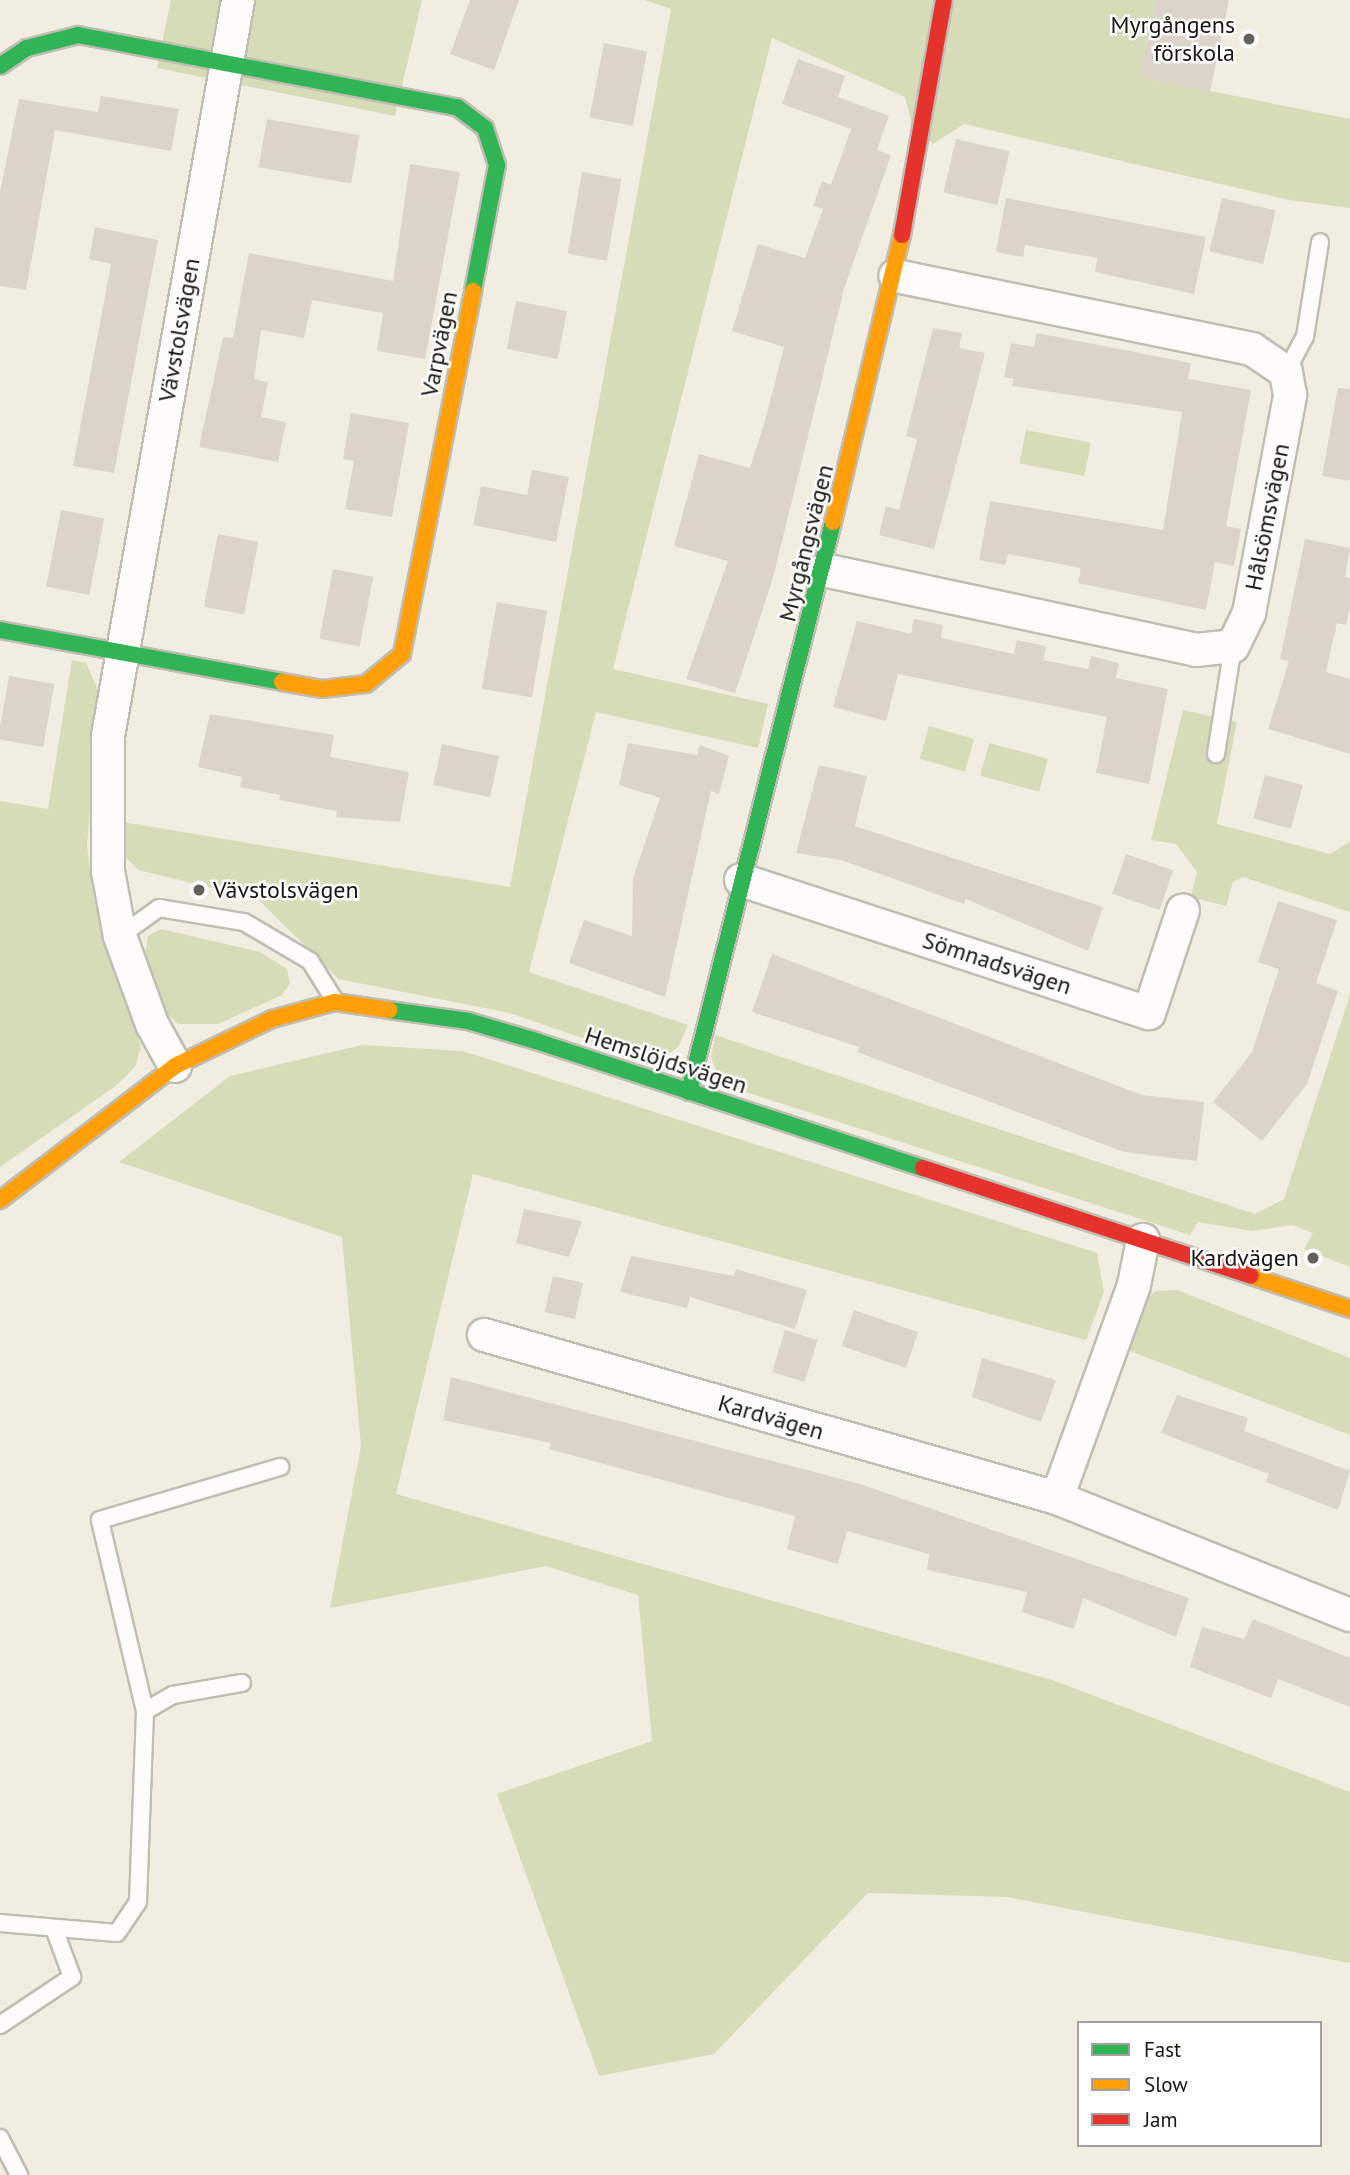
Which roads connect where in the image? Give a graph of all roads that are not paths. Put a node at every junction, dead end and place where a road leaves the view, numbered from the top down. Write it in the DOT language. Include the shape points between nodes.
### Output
graph roads {
  1 [pos="238,0"];
  2 [pos="944,0"];
  3 [pos="226,61"];
  4 [pos="0,66"];
  5 [pos="1320,242"];
  6 [pos="895,276"];
  7 [pos="1286,372"];
  8 [pos="824,570"];
  9 [pos="0,630"];
  10 [pos="1233,646"];
  11 [pos="123,650"];
  12 [pos="1216,754"];
  13 [pos="741,880"];
  14 [pos="1183,910"];
  15 [pos="120,936"];
  16 [pos="335,1002"];
  17 [pos="175,1066"];
  18 [pos="689,1092"];
  19 [pos="0,1200"];
  20 [pos="1143,1240"];
  21 [pos="1350,1309"];
  22 [pos="485,1335"];
  23 [pos="281,1467"];
  24 [pos="1056,1498"];
  25 [pos="1350,1615"];
  26 [pos="242,1683"];
  27 [pos="145,1711"];
  28 [pos="0,1923"];
  29 [pos="55,1931"];
  30 [pos="0,2025"];
  31 [pos="0,2138"];
  32 [pos="19,2175"];
  1 -- 3 [label="street, Vävstolsvägen"];
  2 -- 6 [label="street, Myrgångsvägen"];
  3 -- 4 [label="street, Varpvägen" via="78,35 27,48"];
  3 -- 11 [label="street, Vävstolsvägen"];
  3 -- 11 [label="street, Varpvägen" via="457,107 485,128 497,166 402,654 366,684 322,689"];
  5 -- 7 [label="lane" via="1305,337"];
  6 -- 7 [label="street" via="1252,349"];
  6 -- 8 [label="street, Myrgångsvägen"];
  7 -- 10 [label="street, Hålsömsvägen" via="1290,395 1267,522 1249,613"];
  8 -- 10 [label="street" via="1196,650"];
  8 -- 13 [label="street, Myrgångsvägen"];
  9 -- 11 [label="street, Varpvägen"];
  10 -- 12 [label="lane"];
  11 -- 15 [label="street, Vävstolsvägen" via="104,810"];
  13 -- 14 [label="street, Sömnadsvägen" via="1149,1013"];
  13 -- 18 [label="street, Myrgångsvägen"];
  15 -- 16 [label="lane" via="159,908 244,922 310,961"];
  15 -- 17 [label="street, Vävstolsvägen" via="152,1024"];
  16 -- 17 [label="street, Hemslöjdsvägen" via="272,1019"];
  16 -- 18 [label="street, Hemslöjdsvägen" via="468,1020"];
  17 -- 19 [label="street, Hemslöjdsvägen"];
  18 -- 20 [label="street, Hemslöjdsvägen"];
  20 -- 21 [label="street, Hemslöjdsvägen"];
  20 -- 24 [label="street" via="1134,1285"];
  22 -- 24 [label="street, Kardvägen"];
  23 -- 27 [label="lane" via="100,1520"];
  24 -- 25 [label="street, Kardvägen"];
  26 -- 27 [label="lane" via="173,1695"];
  27 -- 29 [label="lane" via="138,1902 117,1933"];
  28 -- 29 [label="lane"];
  29 -- 30 [label="lane" via="72,1977"];
  31 -- 32 [label="lane"];
}
